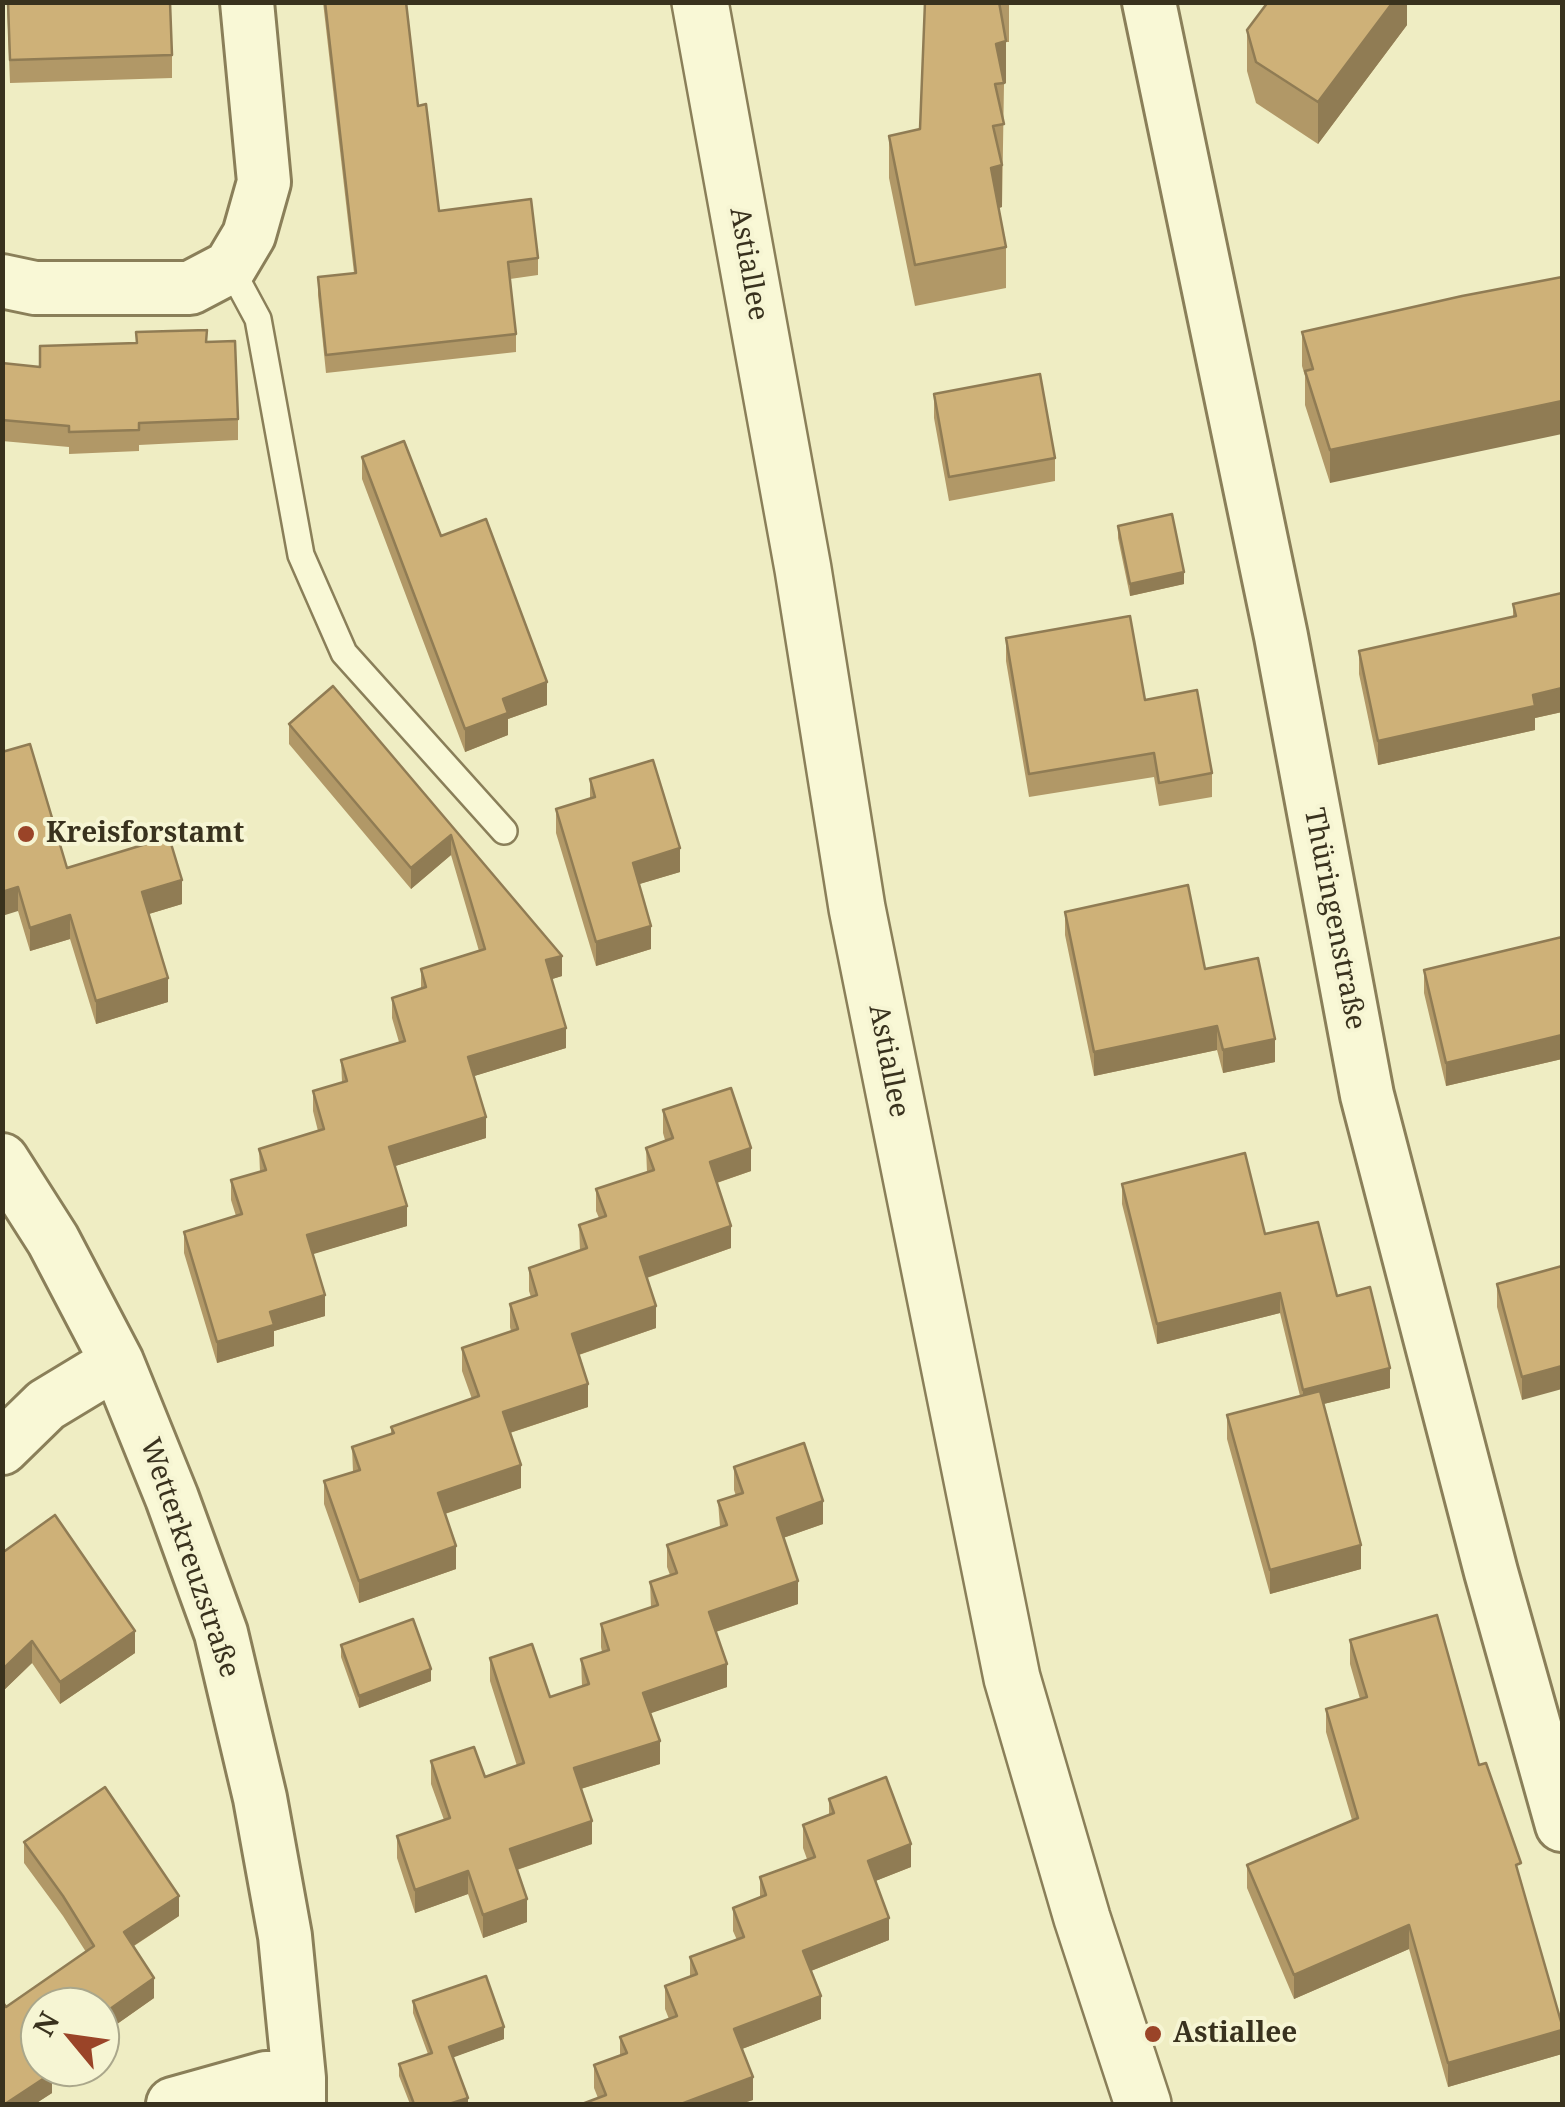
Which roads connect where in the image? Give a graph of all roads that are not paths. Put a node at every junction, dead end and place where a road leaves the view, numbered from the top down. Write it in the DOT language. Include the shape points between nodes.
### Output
graph roads {
  1 [pos="247,2"];
  2 [pos="700,2"];
  3 [pos="1149,2"];
  4 [pos="230,266"];
  5 [pos="2,281"];
  6 [pos="504,831"];
  7 [pos="2,1160"];
  8 [pos="117,1362"];
  9 [pos="2,1448"];
  10 [pos="1562,1825"];
  11 [pos="299,2091"];
  12 [pos="173,2104"];
  13 [pos="1143,2104"];
  1 -- 4 [label="street" via="264,182 250,235"];
  2 -- 13 [label="street, Astiallee" via="857,908 1008,1660"];
  3 -- 10 [label="street, Thüringenstraße" via="1368,1094"];
  4 -- 5 [label="street" via="190,288 36,288"];
  4 -- 6 [label="lane" via="258,320 301,554 344,653"];
  7 -- 8 [label="street, Wetterkreuzstraße"];
  8 -- 9 [label="street" via="46,1405"];
  8 -- 11 [label="street, Wetterkreuzstraße" via="221,1633 286,1936"];
  11 -- 12 [label="street" via="266,2078"];
}
